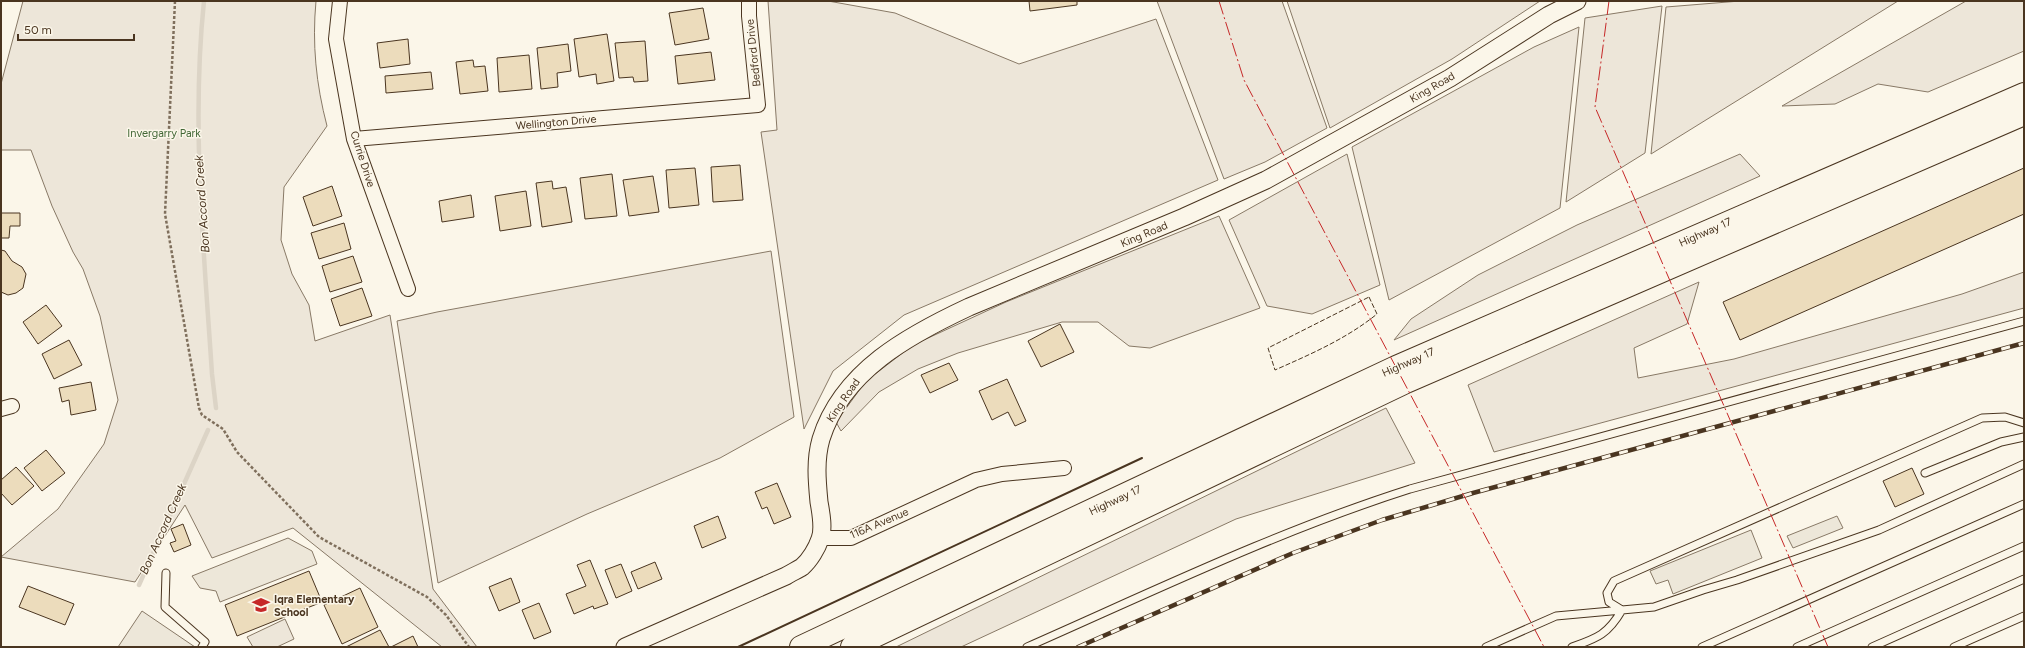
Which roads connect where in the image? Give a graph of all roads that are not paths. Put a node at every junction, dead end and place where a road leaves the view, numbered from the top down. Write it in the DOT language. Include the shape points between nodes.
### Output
graph roads {
  1 [pos="340,1"];
  2 [pos="749,1"];
  3 [pos="1577,1"];
  4 [pos="2024,94"];
  5 [pos="758,105"];
  6 [pos="2024,114"];
  7 [pos="354,139"];
  8 [pos="408,289"];
  9 [pos="2024,321"];
  10 [pos="2024,423"];
  11 [pos="2024,437"];
  12 [pos="2024,464"];
  13 [pos="1064,468"];
  14 [pos="1925,473"];
  15 [pos="2024,504"];
  16 [pos="821,538"];
  17 [pos="2024,546"];
  18 [pos="166,573"];
  19 [pos="2024,579"];
  20 [pos="1622,610"];
  21 [pos="2024,616"];
  22 [pos="204,644"];
  23 [pos="212,647"];
  24 [pos="625,647"];
  25 [pos="801,647"];
  26 [pos="852,647"];
  27 [pos="1027,647"];
  28 [pos="1486,647"];
  29 [pos="1572,647"];
  30 [pos="1702,647"];
  31 [pos="1797,647"];
  32 [pos="1872,647"];
  33 [pos="1954,647"];
  1 -- 7 [label="street, Currie Drive" via="336,38"];
  2 -- 5 [label="street, Bedford Drive"];
  3 -- 16 [label="street, King Road" via="1550,15 1450,78 1266,180 969,307 891,350 860,375 847,390 824,432 816,463"];
  4 -- 25 [label="highway, Highway 17" via="1396,367"];
  5 -- 7 [label="street, Wellington Drive"];
  6 -- 26 [label="highway, Highway 17" via="1406,382"];
  7 -- 8 [label="street, Currie Drive"];
  9 -- 27 [label="lane" via="1376,500 1286,533"];
  10 -- 20 [label="lane" via="2005,417 1982,418 1614,581 1607,593 1609,602"];
  11 -- 14 [label="lane" via="2001,442"];
  12 -- 20 [label="lane" via="1879,530 1654,607"];
  13 -- 16 [label="street, 116A Avenue" via="1002,474 976,480 851,538"];
  15 -- 30 [label="lane"];
  16 -- 24 [label="street" via="802,566 786,576"];
  17 -- 31 [label="lane"];
  18 -- 22 [label="lane" via="165,607"];
  19 -- 32 [label="lane"];
  20 -- 28 [label="lane" via="1556,616"];
  20 -- 29 [label="lane" via="1613,626 1594,640"];
  21 -- 33 [label="lane"];
  22 -- 23 [label="lane"];
}
